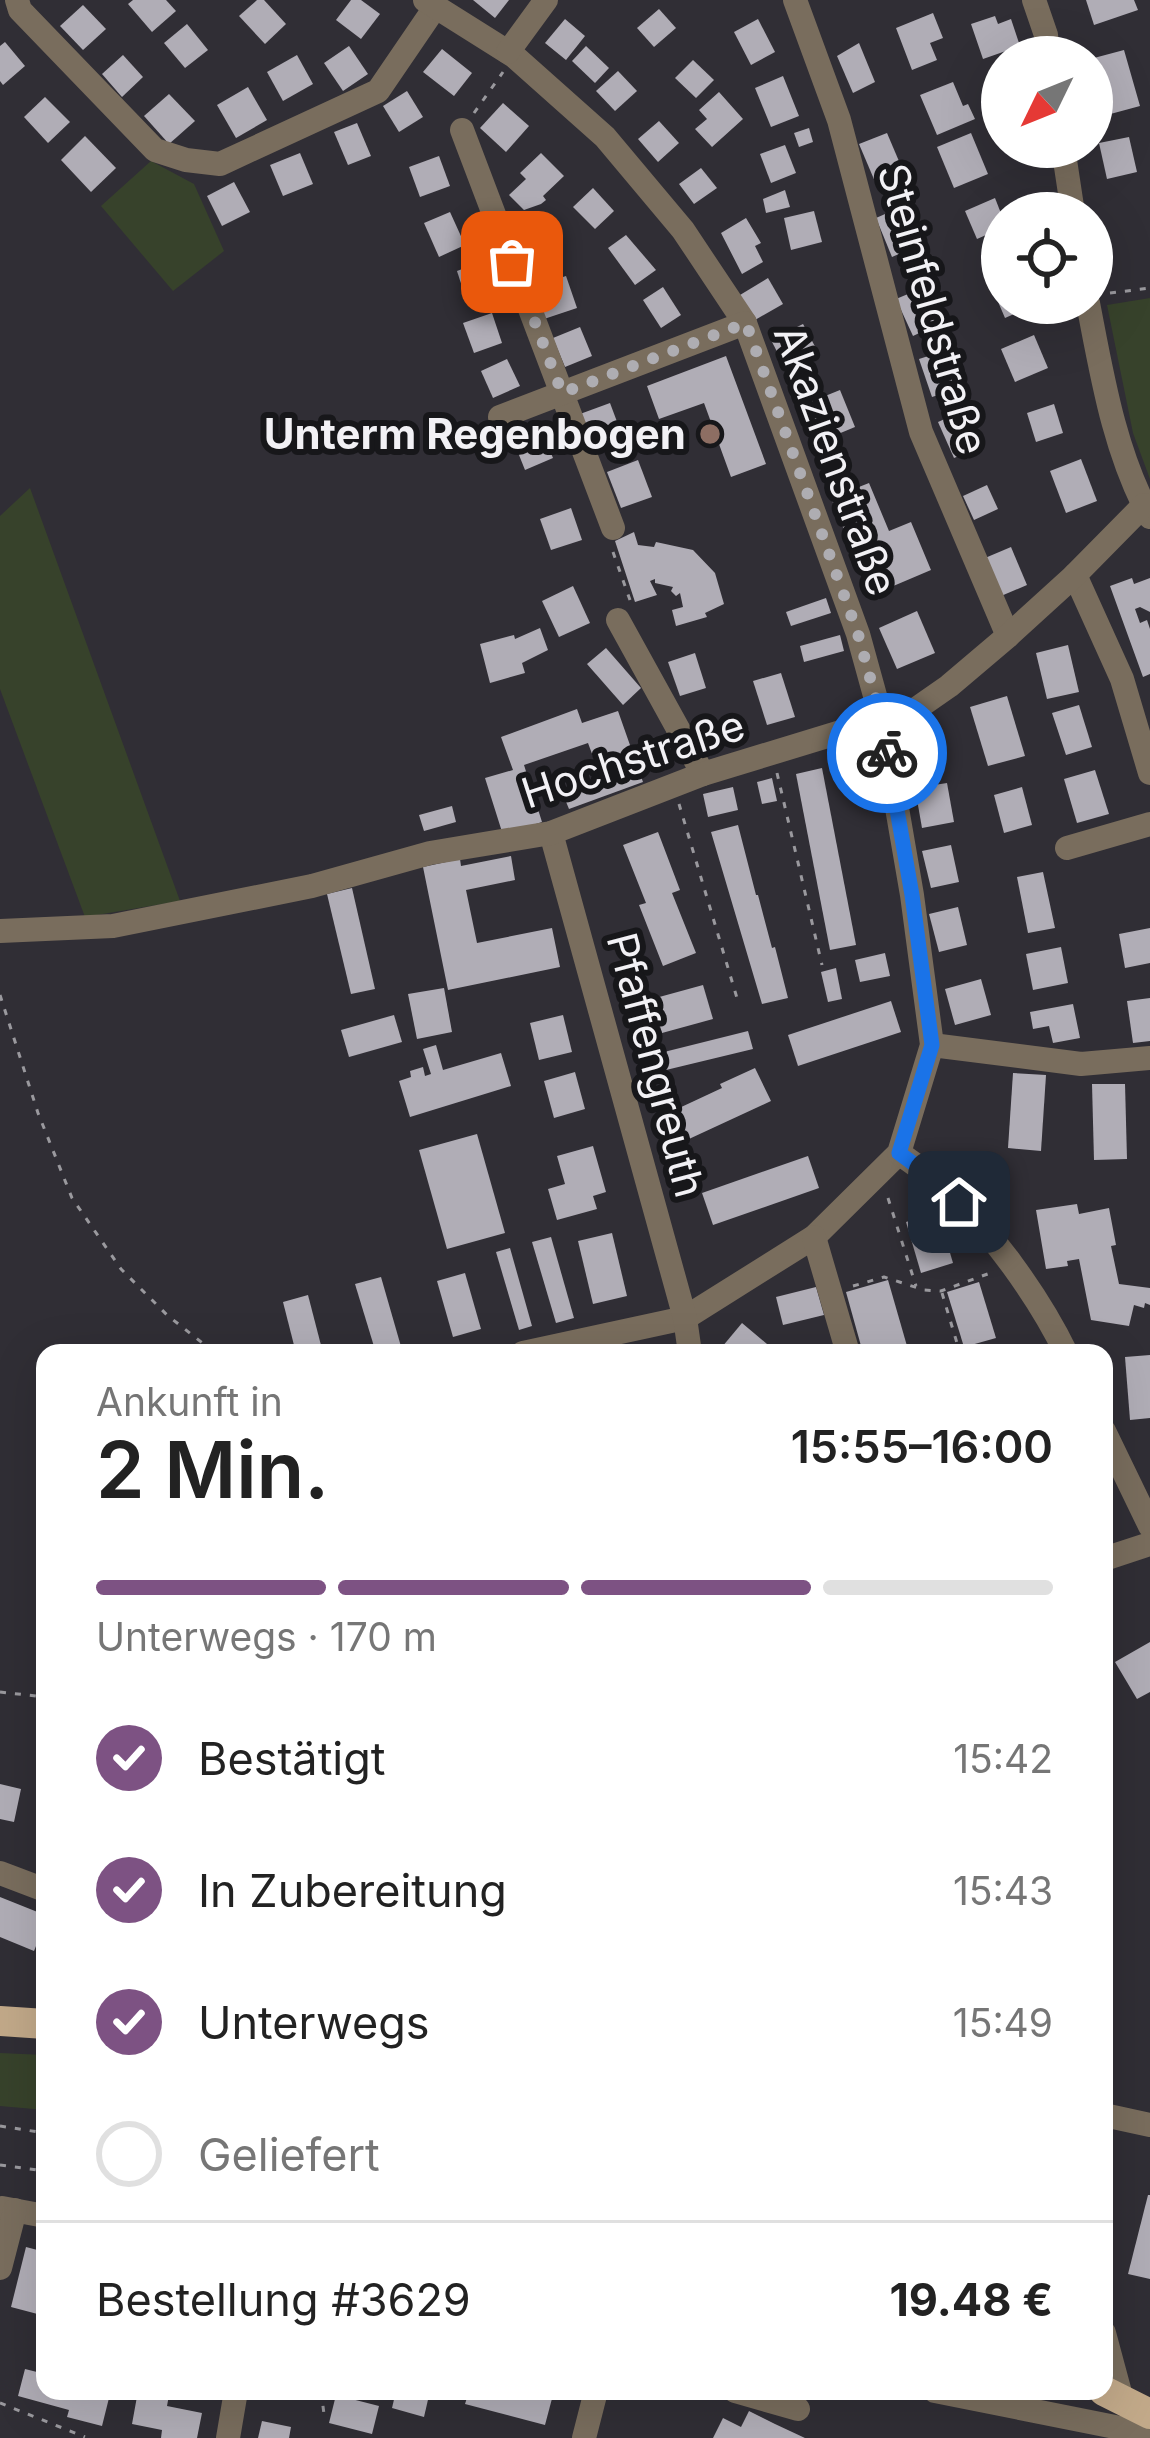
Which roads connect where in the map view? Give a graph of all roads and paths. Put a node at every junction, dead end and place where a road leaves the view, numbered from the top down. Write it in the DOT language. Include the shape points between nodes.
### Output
graph roads {
  1 [pos="17,0"];
  2 [pos="546,0"];
  3 [pos="795,0"];
  4 [pos="1034,0"];
  5 [pos="430,3"];
  6 [pos="1046,36"];
  7 [pos="511,54"];
  8 [pos="462,130"];
  9 [pos="1150,288"];
  10 [pos="1113,295"];
  11 [pos="746,323"];
  12 [pos="1094,324"];
  13 [pos="562,393"];
  14 [pos="500,417"];
  15 [pos="1147,511"];
  16 [pos="613,528"];
  17 [pos="1075,575"];
  18 [pos="618,620"];
  19 [pos="1008,636"];
  20 [pos="882,721"];
  21 [pos="772,753"];
  22 [pos="1150,773"];
  23 [pos="703,774"];
  24 [pos="673,785"];
  25 [pos="1150,824"];
  26 [pos="551,833"];
  27 [pos="1066,848"];
  28 [pos="0,931"];
  29 [pos="822,964"];
  30 [pos="0,995"];
  31 [pos="737,998"];
  32 [pos="932,1045"];
  33 [pos="1150,1058"];
  34 [pos="899,1153"];
  35 [pos="880,1172"];
  36 [pos="814,1237"];
  37 [pos="1011,1265"];
  38 [pos="916,1288"];
  39 [pos="941,1291"];
  40 [pos="830,1292"];
  41 [pos="685,1318"];
  42 [pos="204,1344"];
  43 [pos="565,1344"];
  44 [pos="689,1344"];
  45 [pos="845,1344"];
  46 [pos="957,1344"];
  47 [pos="1060,1344"];
  48 [pos="1113,1450"];
  49 [pos="1150,1526"];
  50 [pos="1150,1544"];
  51 [pos="1113,1555"];
  52 [pos="0,1692"];
  53 [pos="36,1696"];
  54 [pos="0,1873"];
  55 [pos="36,1887"];
  56 [pos="0,2021"];
  57 [pos="36,2023"];
  58 [pos="1113,2116"];
  59 [pos="1149,2122"];
  60 [pos="0,2126"];
  61 [pos="36,2132"];
  62 [pos="0,2165"];
  63 [pos="36,2169"];
  64 [pos="7,2209"];
  65 [pos="0,2268"];
  66 [pos="1113,2363"];
  67 [pos="234,2400"];
  68 [pos="323,2400"];
  69 [pos="594,2400"];
  70 [pos="766,2400"];
  71 [pos="980,2400"];
  72 [pos="1125,2402"];
  73 [pos="0,2403"];
  74 [pos="798,2409"];
  75 [pos="324,2414"];
  76 [pos="1150,2434"];
  77 [pos="85,2437"];
  78 [pos="228,2438"];
  79 [pos="584,2438"];
  1 -- 5 [label="street" via="155,150 220,164 378,92"];
  2 -- 7 [label="street"];
  3 -- 19 [label="street, Steinfeldstraße" via="839,120 921,432"];
  4 -- 6 [label="street"];
  5 -- 7 [label="street, Akazienstraße"];
  7 -- 8 [label="path"];
  7 -- 11 [label="street, Akazienstraße" via="605,137"];
  8 -- 13 [label="street"];
  9 -- 10 [label="path"];
  11 -- 13 [label="street"];
  11 -- 20 [label="street, Akazienstraße"];
  12 -- 15 [label="street" via="1120,444"];
  13 -- 14 [label="street"];
  13 -- 16 [label="street"];
  15 -- 17 [label="street, Hochstraße"];
  16 -- 18 [label="path" via="609,539 634,609"];
  17 -- 19 [label="street, Hochstraße"];
  17 -- 22 [label="street" via="1122,679"];
  18 -- 23 [label="street"];
  19 -- 20 [label="street, Hochstraße" via="916,709"];
  20 -- 21 [label="street, Hochstraße"];
  20 -- 32 [label="street, Akazienstraße"];
  21 -- 23 [label="street, Hochstraße"];
  21 -- 29 [label="path"];
  23 -- 24 [label="street, Hochstraße"];
  24 -- 26 [label="street, Hochstraße"];
  24 -- 31 [label="path"];
  25 -- 27 [label="street"];
  26 -- 28 [label="street, Hochstraße" via="113,926"];
  26 -- 41 [label="street, Pfaffengreuth"];
  30 -- 42 [label="path" via="72,1198 121,1269"];
  32 -- 33 [label="street" via="1081,1064"];
  32 -- 34 [label="street"];
  34 -- 35 [label="street"];
  34 -- 37 [label="street" via="977,1219"];
  35 -- 36 [label="street"];
  35 -- 38 [label="path"];
  36 -- 40 [label="street"];
  36 -- 41 [label="street"];
  37 -- 39 [label="path"];
  37 -- 47 [label="street"];
  38 -- 39 [label="path"];
  38 -- 40 [label="path" via="884,1277"];
  39 -- 46 [label="path"];
  40 -- 45 [label="street"];
  41 -- 43 [label="street"];
  41 -- 44 [label="street, Pfaffengreuth"];
  48 -- 49 [label="street"];
  50 -- 51 [label="street"];
  52 -- 53 [label="path"];
  54 -- 55 [label="street"];
  56 -- 57 [label="main road"];
  58 -- 59 [label="street"];
  60 -- 61 [label="path"];
  62 -- 63 [label="path"];
  64 -- 65 [label="street"];
  66 -- 72 [label="street"];
  67 -- 78 [label="street"];
  68 -- 75 [label="path"];
  69 -- 79 [label="street"];
  70 -- 74 [label="street"];
  71 -- 76 [label="street"];
  73 -- 77 [label="path"];
}
